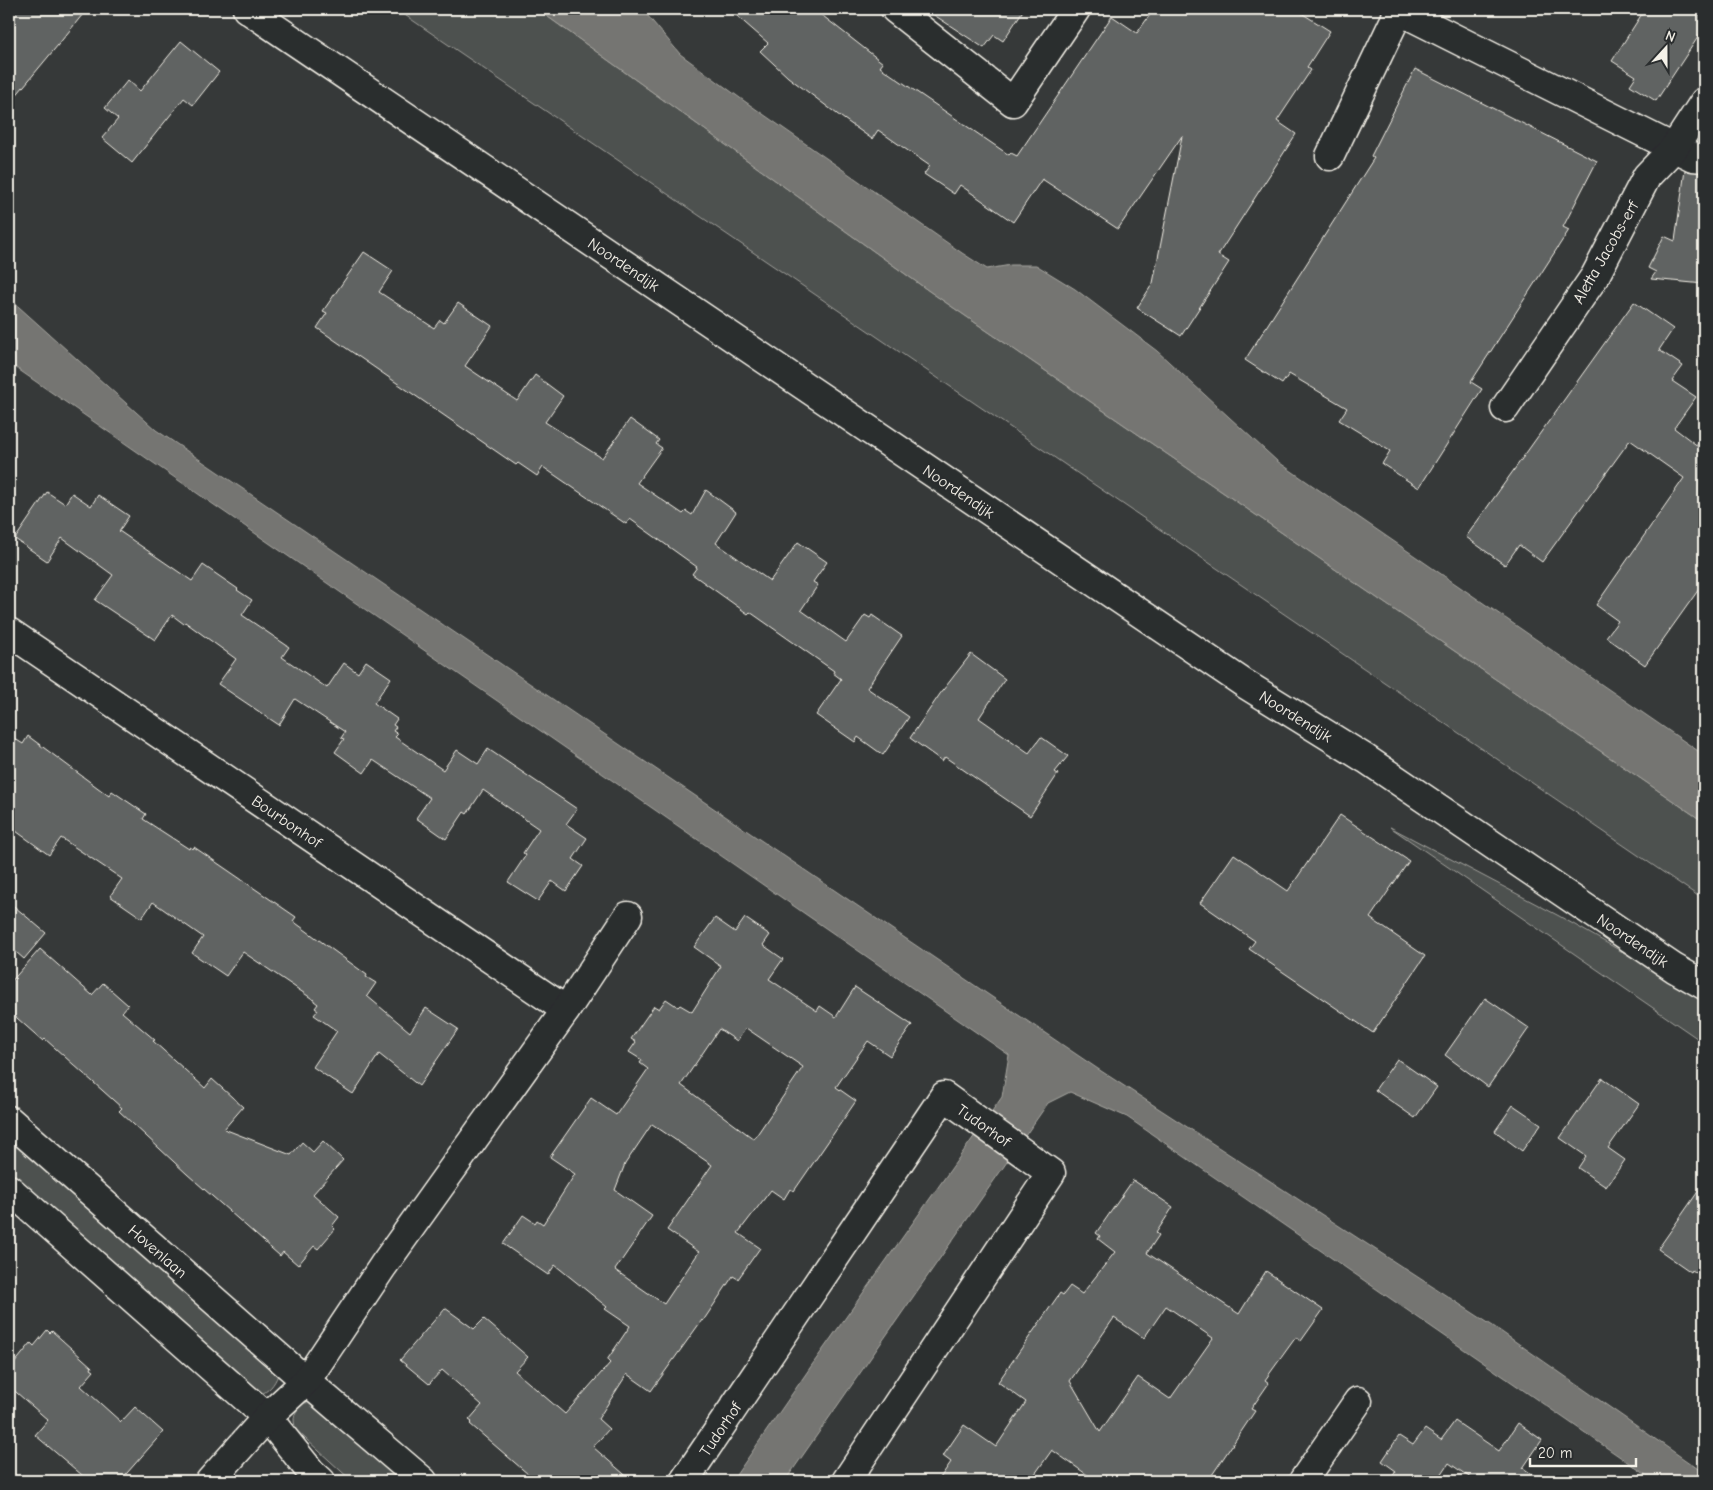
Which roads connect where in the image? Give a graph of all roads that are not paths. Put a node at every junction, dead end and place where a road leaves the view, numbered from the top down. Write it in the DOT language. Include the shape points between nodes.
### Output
graph roads {
  1 [pos="247,9"];
  2 [pos="895,9"];
  3 [pos="1076,9"];
  4 [pos="1399,9"];
  5 [pos="1704,102"];
  6 [pos="1674,148"];
  7 [pos="1330,156"];
  8 [pos="1704,158"];
  9 [pos="1505,408"];
  10 [pos="9,632"];
  11 [pos="628,916"];
  12 [pos="1674,968"];
  13 [pos="1704,985"];
  14 [pos="1704,991"];
  15 [pos="566,1010"];
  16 [pos="9,1121"];
  17 [pos="9,1189"];
  18 [pos="306,1382"];
  19 [pos="1358,1401"];
  20 [pos="267,1417"];
  21 [pos="210,1481"];
  22 [pos="321,1481"];
  23 [pos="423,1481"];
  24 [pos="684,1481"];
  25 [pos="846,1481"];
  26 [pos="1303,1481"];
  1 -- 12 [label="street, Noordendijk" via="1238,679 1366,759"];
  2 -- 3 [label="street" via="1013,102"];
  4 -- 6 [label="street"];
  4 -- 7 [label="street"];
  5 -- 6 [label="street, Aletta Jacobs-erf"];
  6 -- 8 [label="street" via="1693,157"];
  6 -- 9 [label="street, Aletta Jacobs-erf" via="1647,176 1595,276"];
  10 -- 15 [label="street, Bourbonhof"];
  11 -- 15 [label="street"];
  12 -- 13 [label="street, Noordendijk"];
  12 -- 14 [label="street, Noordendijk"];
  15 -- 18 [label="street" via="383,1266"];
  16 -- 18 [label="street, Hovenlaan"];
  17 -- 20 [label="street"];
  18 -- 20 [label="street"];
  18 -- 23 [label="street, Hovenlaan"];
  19 -- 26 [label="street"];
  20 -- 21 [label="street"];
  20 -- 22 [label="street"];
  24 -- 25 [label="street, Tudorhof" via="944,1096 1051,1172"];
}
